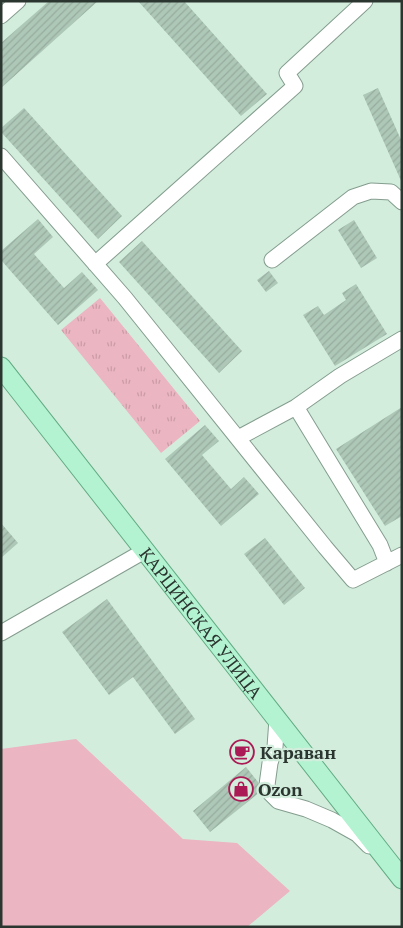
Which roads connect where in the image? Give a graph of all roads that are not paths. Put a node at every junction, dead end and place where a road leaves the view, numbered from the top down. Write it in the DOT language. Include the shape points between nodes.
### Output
graph roads {
  1 [pos="18,1"];
  2 [pos="364,1"];
  3 [pos="1,16"];
  4 [pos="1,156"];
  5 [pos="402,202"];
  6 [pos="272,260"];
  7 [pos="95,264"];
  8 [pos="402,340"];
  9 [pos="1,367"];
  10 [pos="296,407"];
  11 [pos="238,438"];
  12 [pos="146,550"];
  13 [pos="402,555"];
  14 [pos="387,563"];
  15 [pos="1,633"];
  16 [pos="277,719"];
  17 [pos="401,881"];
  1 -- 3 [label="lane"];
  2 -- 7 [label="lane" via="287,73 294,86"];
  4 -- 7 [label="lane"];
  5 -- 6 [label="lane" via="391,192 371,191 353,197"];
  7 -- 11 [label="lane"];
  8 -- 10 [label="lane" via="340,376"];
  9 -- 12 [label="main road, КАРЦИНСКАЯ УЛИЦА"];
  10 -- 11 [label="lane"];
  10 -- 14 [label="lane" via="380,545"];
  11 -- 14 [label="lane" via="353,580"];
  12 -- 15 [label="lane"];
  12 -- 16 [label="main road, КАРЦИНСКАЯ УЛИЦА"];
  13 -- 14 [label="lane"];
  16 -- 17 [label="main road, КАРЦИНСКАЯ УЛИЦА"];
  16 -- 17 [label="lane" via="267,785 270,793 278,800 315,812 356,834"];
}
